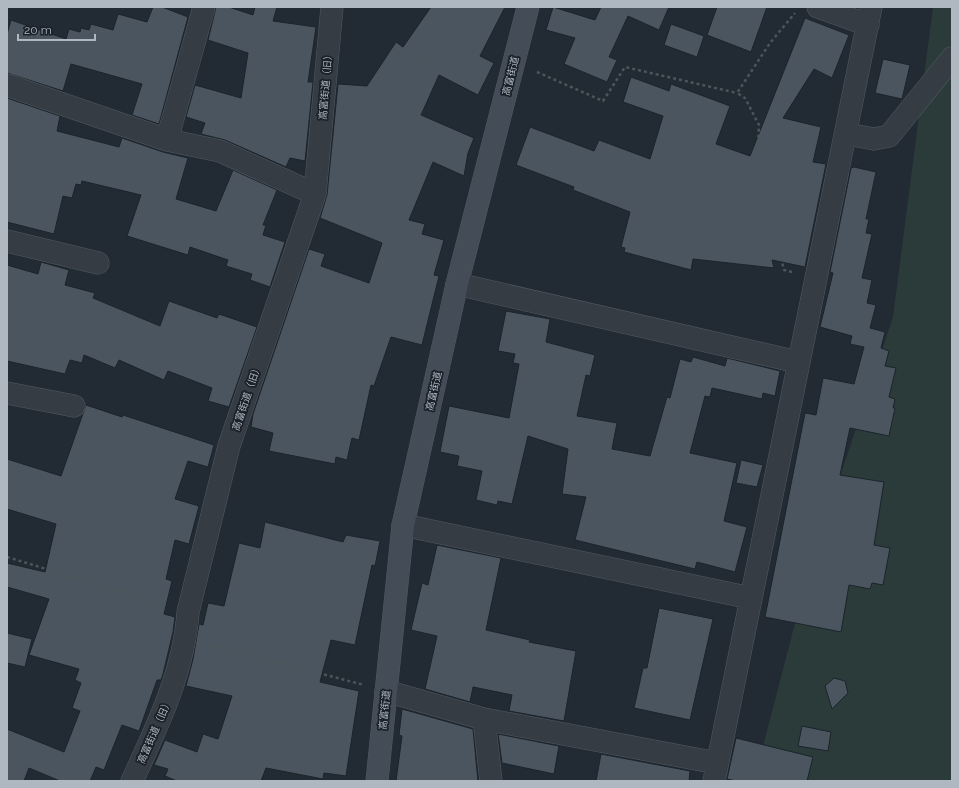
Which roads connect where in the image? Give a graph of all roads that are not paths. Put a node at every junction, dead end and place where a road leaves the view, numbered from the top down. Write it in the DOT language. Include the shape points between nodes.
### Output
graph roads {
  1 [pos="204,7"];
  2 [pos="332,7"];
  3 [pos="528,7"];
  4 [pos="818,7"];
  5 [pos="870,16"];
  6 [pos="952,58"];
  7 [pos="7,85"];
  8 [pos="846,134"];
  9 [pos="167,140"];
  10 [pos="313,198"];
  11 [pos="7,240"];
  12 [pos="98,264"];
  13 [pos="457,284"];
  14 [pos="798,362"];
  15 [pos="7,393"];
  16 [pos="74,406"];
  17 [pos="403,525"];
  18 [pos="751,598"];
  19 [pos="386,691"];
  20 [pos="484,719"];
  21 [pos="715,772"];
  22 [pos="132,781"];
  23 [pos="377,781"];
  24 [pos="491,781"];
  1 -- 9 [label="street"];
  2 -- 10 [label="street, 高富街道（旧）"];
  3 -- 13 [label="street, 高富街道"];
  4 -- 5 [label="street"];
  5 -- 8 [label="street"];
  6 -- 8 [label="street" via="889,136 874,139"];
  7 -- 9 [label="street"];
  8 -- 14 [label="street"];
  9 -- 10 [label="street" via="220,151"];
  10 -- 22 [label="street, 高富街道（旧）" via="229,446 188,612 186,638 166,706"];
  11 -- 12 [label="street"];
  13 -- 14 [label="street"];
  13 -- 17 [label="street, 高富街道"];
  14 -- 18 [label="street"];
  15 -- 16 [label="street"];
  17 -- 18 [label="street"];
  17 -- 19 [label="street, 高富街道"];
  18 -- 21 [label="street"];
  19 -- 20 [label="street"];
  19 -- 23 [label="street, 高富街道"];
  20 -- 21 [label="street"];
  20 -- 24 [label="street"];
}
